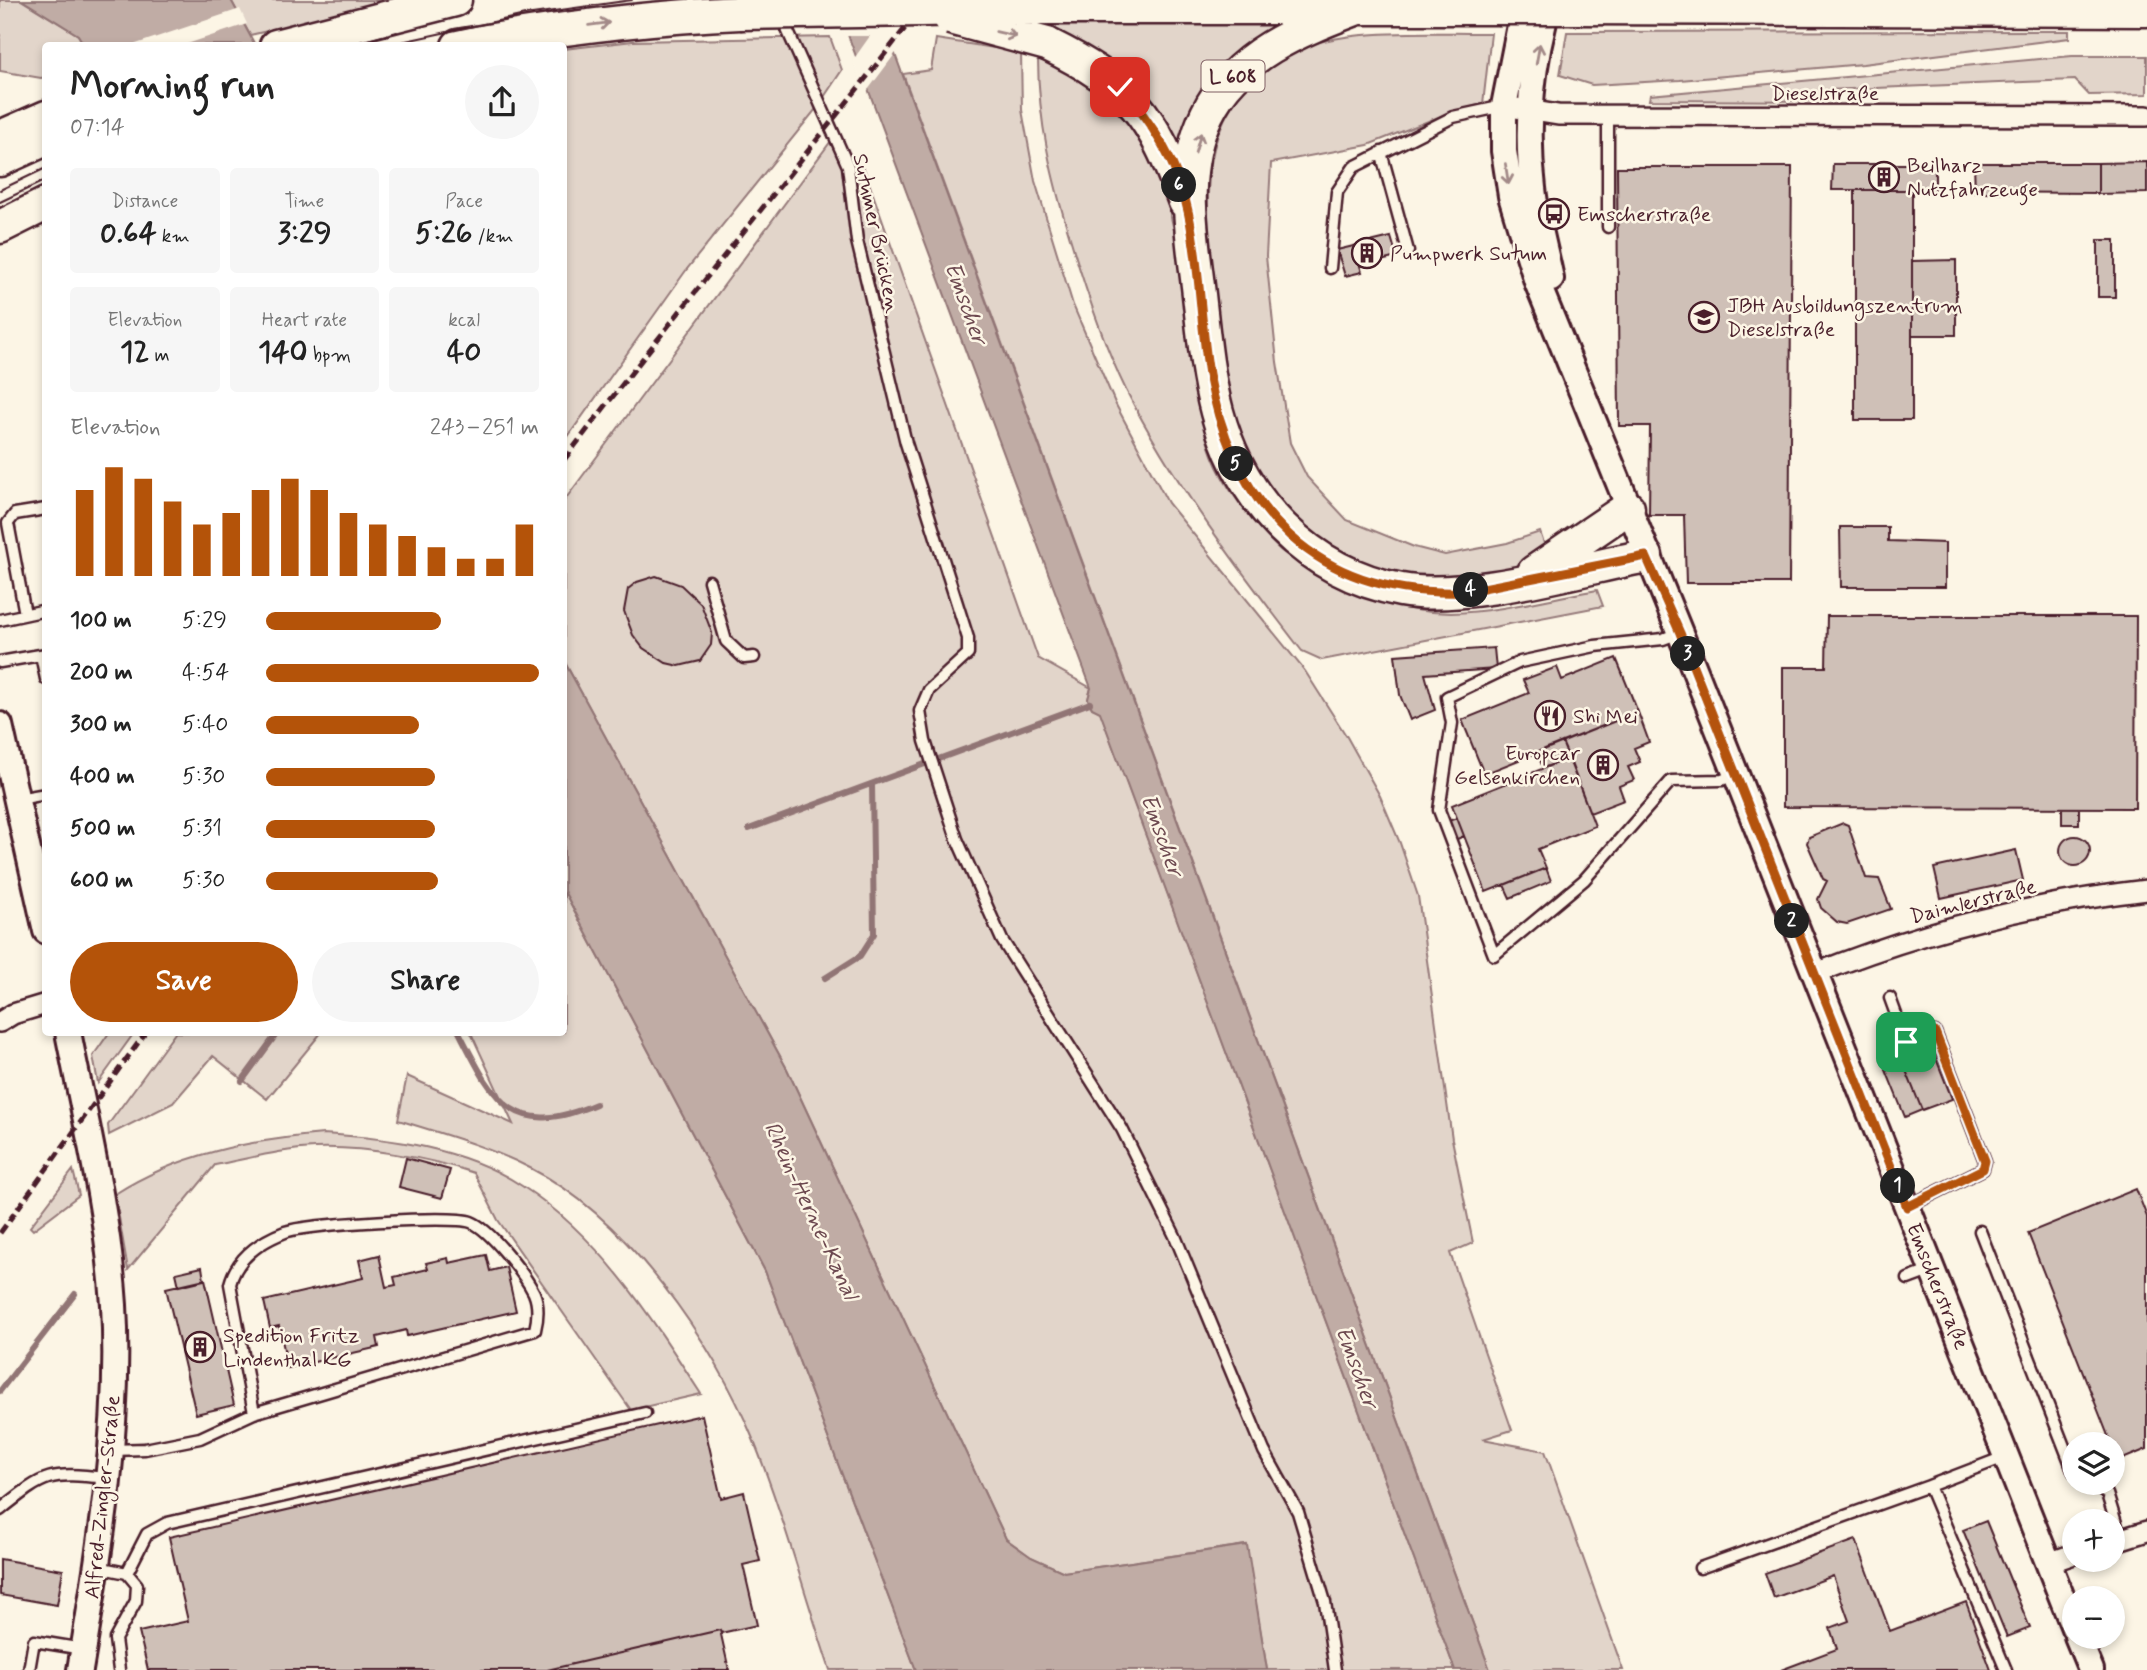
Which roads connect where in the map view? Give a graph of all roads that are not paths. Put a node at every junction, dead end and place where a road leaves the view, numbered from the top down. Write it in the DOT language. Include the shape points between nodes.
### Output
graph roads {
  1 [pos="455,0"];
  2 [pos="775,0"];
  3 [pos="1511,4"];
  4 [pos="1562,4"];
  5 [pos="1359,8"];
  6 [pos="918,9"];
  7 [pos="2147,10"];
  8 [pos="292,42"];
  9 [pos="480,42"];
  10 [pos="1504,106"];
  11 [pos="1530,110"];
  12 [pos="1608,116"];
  13 [pos="2147,116"];
  14 [pos="42,118"];
  15 [pos="0,135"];
  16 [pos="42,141"];
  17 [pos="1381,152"];
  18 [pos="0,160"];
  19 [pos="42,206"];
  20 [pos="1188,210"];
  21 [pos="0,227"];
  22 [pos="1608,228"];
  23 [pos="1408,251"];
  24 [pos="1330,268"];
  25 [pos="1569,358"];
  26 [pos="1628,508"];
  27 [pos="42,510"];
  28 [pos="1646,556"];
  29 [pos="1521,580"];
  30 [pos="709,582"];
  31 [pos="42,611"];
  32 [pos="26,614"];
  33 [pos="0,620"];
  34 [pos="1680,633"];
  35 [pos="42,655"];
  36 [pos="754,657"];
  37 [pos="0,662"];
  38 [pos="0,725"];
  39 [pos="1734,775"];
  40 [pos="42,795"];
  41 [pos="17,799"];
  42 [pos="41,886"];
  43 [pos="2147,890"];
  44 [pos="1814,974"];
  45 [pos="1890,998"];
  46 [pos="42,1005"];
  47 [pos="0,1022"];
  48 [pos="69,1036"];
  49 [pos="1907,1207"];
  50 [pos="1980,1231"];
  51 [pos="1932,1270"];
  52 [pos="1908,1279"];
  53 [pos="254,1413"];
  54 [pos="645,1413"];
  55 [pos="2062,1441"];
  56 [pos="111,1450"];
  57 [pos="2007,1456"];
  58 [pos="108,1478"];
  59 [pos="1929,1486"];
  60 [pos="0,1510"];
  61 [pos="2147,1531"];
  62 [pos="2125,1537"];
  63 [pos="2062,1558"];
  64 [pos="2048,1563"];
  65 [pos="96,1567"];
  66 [pos="1700,1569"];
  67 [pos="127,1573"];
  68 [pos="2062,1598"];
  69 [pos="2082,1649"];
  70 [pos="81,1660"];
  71 [pos="29,1670"];
  72 [pos="119,1670"];
  73 [pos="1335,1670"];
  74 [pos="2006,1670"];
  75 [pos="2091,1670"];
  1 -- 8 [label="main road"];
  2 -- 73 [label="lane, Sutumer Brücken" via="848,166 857,241 906,443 968,638 968,654 929,690 920,711 940,789 1002,940 1122,1129 1175,1236 1264,1451 1298,1512 1325,1602"];
  3 -- 4 [label="main road, L 608, bridge"];
  3 -- 5 [label="main road, L 608"];
  3 -- 10 [label="street, Emscherstraße"];
  4 -- 7 [label="main road, L 608"];
  11 -- 4 [label="street, Emscherstraße, one-way" via="1537,59"];
  5 -- 6 [label="main road, L 608, bridge"];
  20 -- 5 [label="main road, L 608, one-way" via="1192,165 1206,115 1231,78 1278,40"];
  9 -- 6 [label="main road, L 608, one-way, bridge" via="662,17"];
  6 -- 20 [label="main road, L 608, one-way, bridge" via="1047,44 1090,65 1120,87 1139,108 1173,169"];
  10 -- 11 [label="street, Dieselstraße"];
  10 -- 17 [label="lane" via="1453,117"];
  10 -- 25 [label="street, Emscherstraße, one-way" via="1511,197 1537,282"];
  11 -- 12 [label="street, Dieselstraße" via="1559,116"];
  11 -- 25 [label="street, Emscherstraße" via="1533,189"];
  12 -- 13 [label="street, Dieselstraße"];
  12 -- 22 [label="lane"];
  14 -- 15 [label="main road"];
  16 -- 18 [label="main road"];
  17 -- 23 [label="lane"];
  17 -- 24 [label="lane" via="1354,167 1337,192"];
  19 -- 21 [label="main road"];
  20 -- 29 [label="main road, L 608" via="1217,411 1239,472 1274,520 1297,542 1339,569 1401,590 1463,592"];
  25 -- 26 [label="street, Emscherstraße"];
  26 -- 28 [label="street, Emscherstraße"];
  26 -- 29 [label="main road, L 608"];
  27 -- 32 [label="lane" via="15,514 8,523"];
  28 -- 29 [label="main road, L 608"];
  28 -- 34 [label="street, Emscherstraße"];
  30 -- 36 [label="lane" via="726,640 744,658"];
  31 -- 32 [label="lane"];
  32 -- 33 [label="lane"];
  34 -- 39 [label="street, Emscherstraße"];
  34 -- 39 [label="lane" via="1520,662 1447,697 1452,723 1439,810 1494,955 1584,880 1671,781 1722,780"];
  35 -- 37 [label="lane"];
  38 -- 41 [label="street"];
  39 -- 44 [label="street, Emscherstraße"];
  40 -- 41 [label="lane"];
  41 -- 42 [label="street"];
  43 -- 44 [label="street, Daimlerstraße" via="2088,897 1965,923"];
  44 -- 49 [label="street, Emscherstraße"];
  45 -- 49 [label="lane" via="1906,1042 1935,1032 1985,1161 1983,1169"];
  46 -- 47 [label="street"];
  48 -- 56 [label="street, Alfred-Zingler-Straße" via="109,1255 115,1359"];
  49 -- 51 [label="street, Emscherstraße"];
  50 -- 55 [label="lane"];
  51 -- 52 [label="lane"];
  51 -- 57 [label="street, Emscherstraße"];
  53 -- 53 [label="lane" via="230,1284 235,1265 253,1249 287,1231 381,1221 470,1222 493,1239 534,1294 539,1317 536,1330"];
  53 -- 56 [label="lane" via="200,1438 145,1449"];
  54 -- 67 [label="lane" via="167,1523 147,1534"];
  56 -- 58 [label="street, Alfred-Zingler-Straße"];
  57 -- 59 [label="lane"];
  57 -- 64 [label="street, Emscherstraße"];
  58 -- 60 [label="lane" via="62,1474 38,1479"];
  58 -- 65 [label="street, Alfred-Zingler-Straße"];
  59 -- 66 [label="lane"];
  59 -- 74 [label="lane"];
  61 -- 62 [label="street"];
  63 -- 64 [label="street"];
  64 -- 68 [label="street, Emscherstraße"];
  65 -- 67 [label="lane"];
  65 -- 70 [label="street, Alfred-Zingler-Straße"];
  67 -- 72 [label="lane" via="133,1577 137,1593 115,1639"];
  69 -- 75 [label="street"];
  70 -- 71 [label="lane" via="34,1641"];
}
